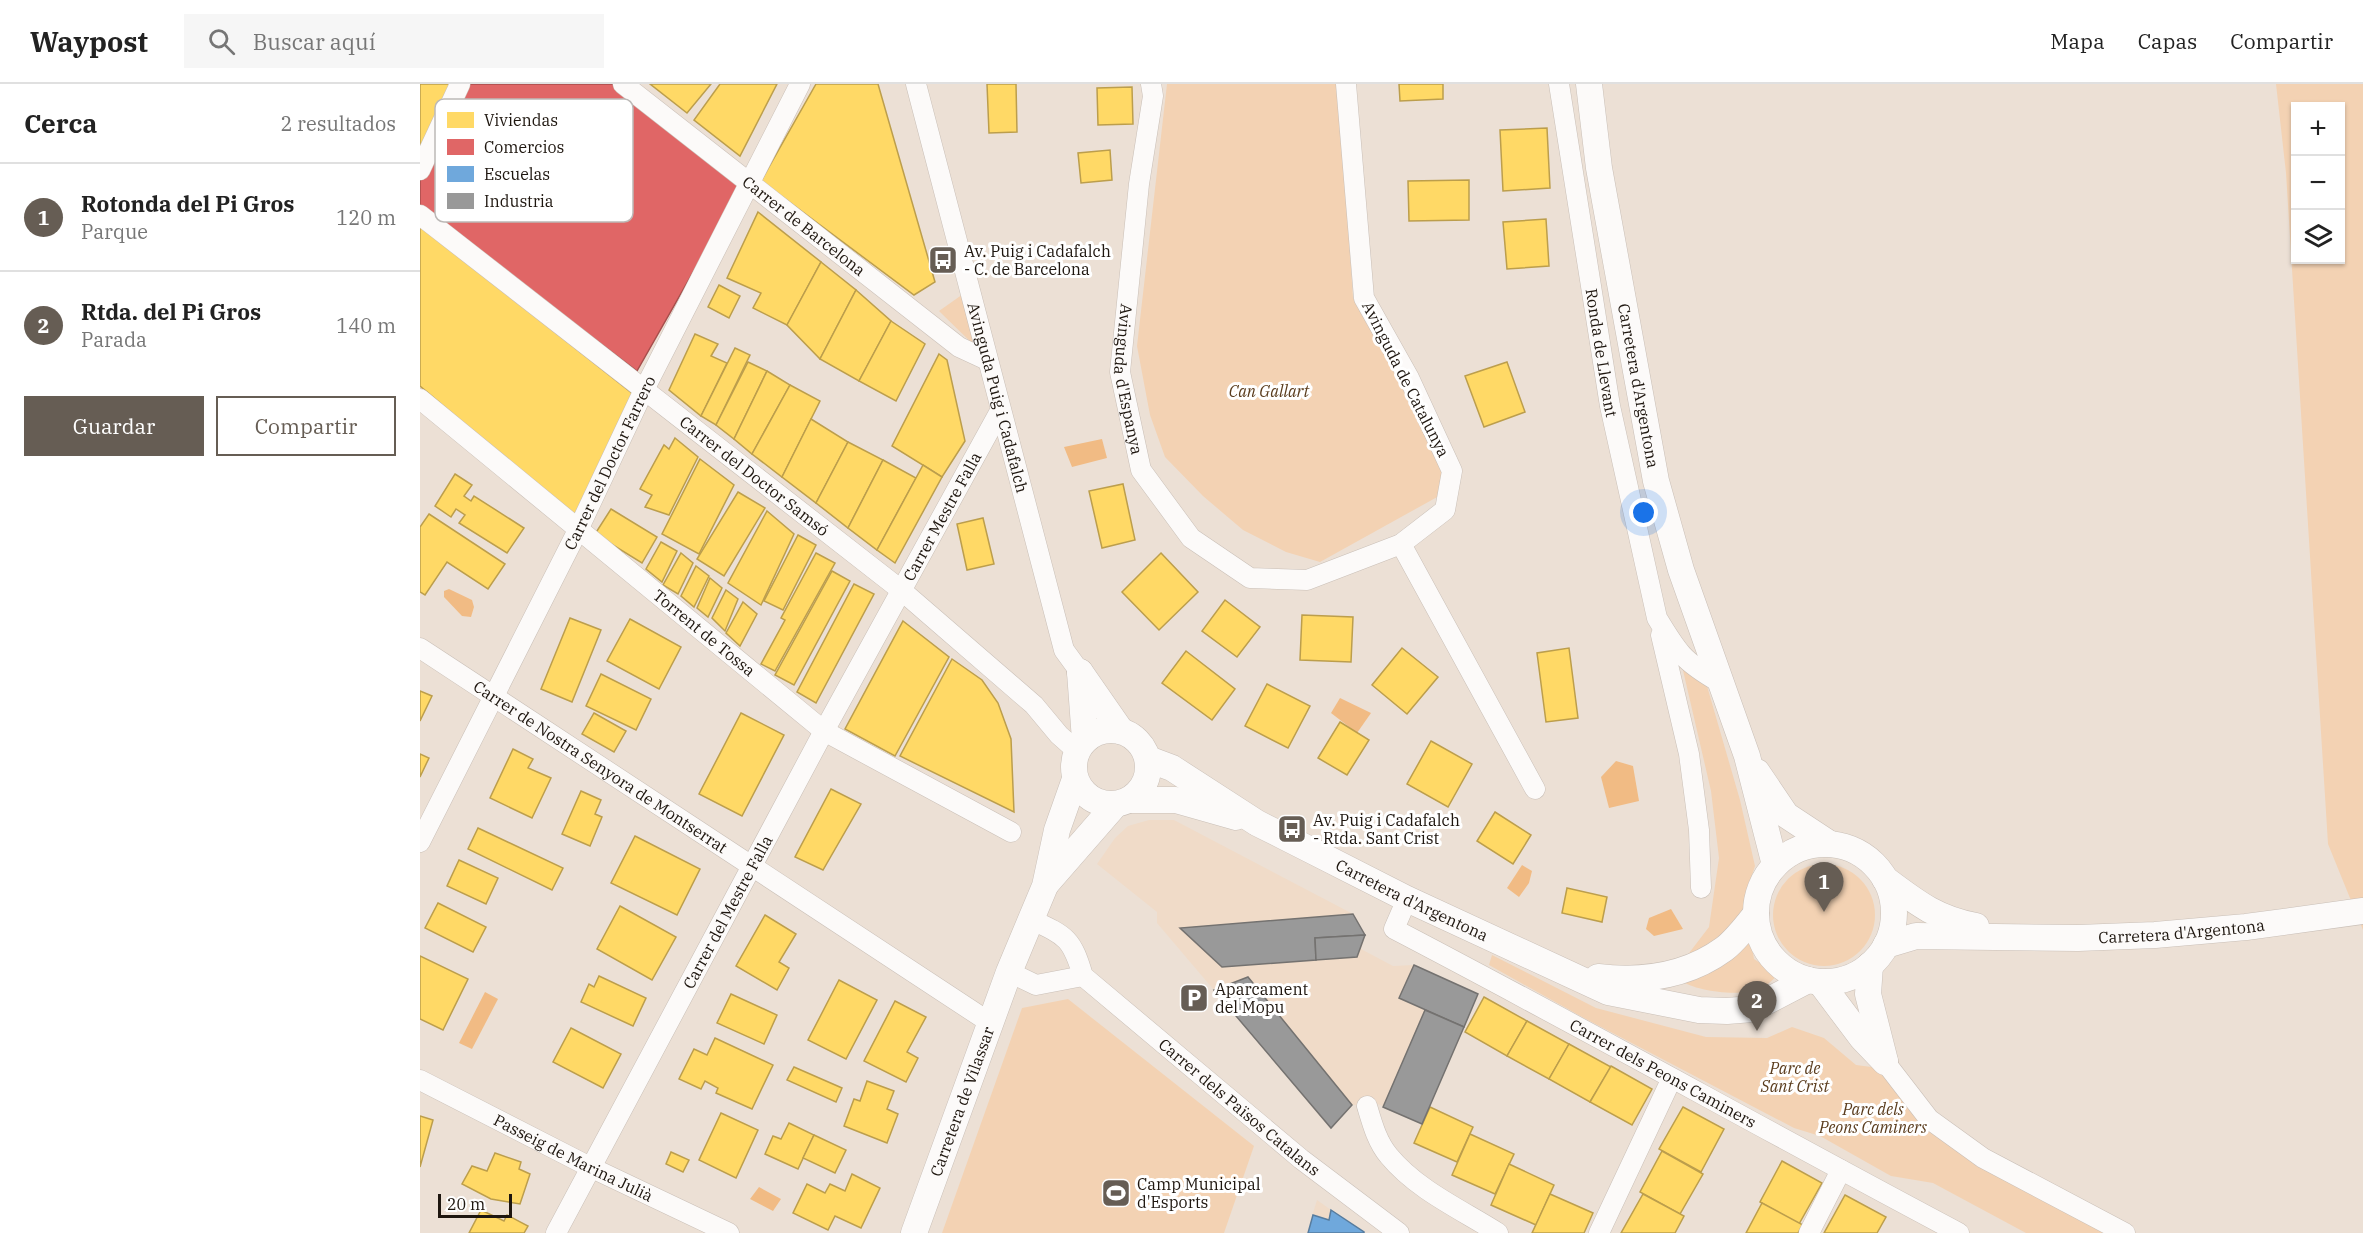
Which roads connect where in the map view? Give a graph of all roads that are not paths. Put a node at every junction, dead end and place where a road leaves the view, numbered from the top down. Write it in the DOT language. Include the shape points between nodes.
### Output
graph roads {
  1 [pos="460,84"];
  2 [pos="623,84"];
  3 [pos="800,84"];
  4 [pos="916,84"];
  5 [pos="1151,84"];
  6 [pos="1346,84"];
  7 [pos="1559,84"];
  8 [pos="1589,84"];
  9 [pos="453,99"];
  10 [pos="435,138"];
  11 [pos="420,170"];
  12 [pos="751,184"];
  13 [pos="420,215"];
  14 [pos="987,360"];
  15 [pos="643,392"];
  16 [pos="420,399"];
  17 [pos="1000,411"];
  18 [pos="578,530"];
  19 [pos="1401,544"];
  20 [pos="901,590"];
  21 [pos="1657,618"];
  22 [pos="420,648"];
  23 [pos="1080,672"];
  24 [pos="1719,682"];
  25 [pos="493,696"];
  26 [pos="824,731"];
  27 [pos="1121,731"];
  28 [pos="1081,745"];
  29 [pos="1747,756"];
  30 [pos="1148,759"];
  31 [pos="1075,780"];
  32 [pos="1535,789"];
  33 [pos="1122,802"];
  34 [pos="1257,823"];
  35 [pos="1011,832"];
  36 [pos="420,842"];
  37 [pos="1830,844"];
  38 [pos="1775,865"];
  39 [pos="751,867"];
  40 [pos="1885,879"];
  41 [pos="1045,886"];
  42 [pos="1701,888"];
  43 [pos="1407,899"];
  44 [pos="2353,912"];
  45 [pos="1756,914"];
  46 [pos="1032,920"];
  47 [pos="2020,935"];
  48 [pos="1886,945"];
  49 [pos="1870,965"];
  50 [pos="1009,972"];
  51 [pos="1567,974"];
  52 [pos="1083,976"];
  53 [pos="1814,981"];
  54 [pos="992,1024"];
  55 [pos="1885,1062"];
  56 [pos="420,1080"];
  57 [pos="1671,1080"];
  58 [pos="1367,1106"];
  59 [pos="590,1167"];
  60 [pos="1841,1170"];
  61 [pos="556,1233"];
  62 [pos="729,1233"];
  63 [pos="914,1233"];
  64 [pos="1399,1233"];
  65 [pos="1498,1233"];
  66 [pos="1599,1233"];
  67 [pos="1809,1233"];
  68 [pos="1959,1233"];
  69 [pos="2125,1233"];
  1 -- 9 [label="street"];
  2 -- 12 [label="street, Carrer de Barcelona"];
  3 -- 12 [label="street, Carrer del Doctor Farrero"];
  4 -- 14 [label="street, Avinguda Puig i Cadafalch"];
  5 -- 19 [label="street, Avinguda d'Espanya" via="1153,96 1139,184 1120,372 1141,470 1191,538 1250,578 1307,580"];
  6 -- 19 [label="street, Avinguda de Catalunya" via="1364,297 1409,378 1452,471 1445,510"];
  7 -- 21 [label="street, Ronda de Llevant" via="1610,406"];
  8 -- 24 [label="street, Carretera d'Argentona" via="1599,168 1656,481"];
  10 -- 11 [label="street"];
  12 -- 14 [label="street, Carrer de Barcelona" via="959,347"];
  12 -- 15 [label="street, Carrer del Doctor Farrero"];
  13 -- 15 [label="street, Carrer del Doctor Samsó"];
  14 -- 17 [label="street, Avinguda Puig i Cadafalch"];
  15 -- 18 [label="street, Carrer del Doctor Farrero"];
  15 -- 20 [label="street, Carrer del Doctor Samsó"];
  16 -- 18 [label="street, Torrent de Tossa"];
  17 -- 20 [label="street, Carrer Mestre Falla"];
  17 -- 23 [label="street, Avinguda Puig i Cadafalch" via="1064,650"];
  18 -- 25 [label="street, Carrer del Doctor Farrero"];
  18 -- 26 [label="street, Torrent de Tossa"];
  19 -- 32 [label="street"];
  20 -- 26 [label="street, Carrer del Mestre Falla"];
  20 -- 28 [label="street, Carrer del Doctor Samsó" via="1034,705 1059,735"];
  21 -- 24 [label="street, Ronda de Llevant" via="1690,665"];
  21 -- 42 [label="street, Ronda de Llevant" via="1689,754 1699,830"];
  22 -- 25 [label="street, Carrer de Nostra Senyora de Montserrat"];
  23 -- 27 [label="street"];
  23 -- 28 [label="street"];
  24 -- 29 [label="street, Carretera d'Argentona"];
  25 -- 36 [label="street, Carrer del Doctor Farrero"];
  25 -- 39 [label="street, Carrer de Nostra Senyora de Montserrat"];
  26 -- 35 [label="street, Torrent de Tossa"];
  26 -- 39 [label="street, Carrer del Mestre Falla"];
  27 -- 28 [label="street" via="1102,731"];
  27 -- 30 [label="street" via="1135,739"];
  28 -- 31 [label="street" via="1073,765"];
  29 -- 37 [label="street" via="1786,815"];
  29 -- 38 [label="street"];
  30 -- 33 [label="street" via="1145,782"];
  30 -- 34 [label="street, Carretera d'Argentona" via="1180,774"];
  31 -- 33 [label="street" via="1090,799"];
  31 -- 41 [label="street" via="1057,830"];
  33 -- 34 [label="street, Carretera d'Argentona" via="1176,800"];
  33 -- 41 [label="street"];
  34 -- 43 [label="street, Carretera d'Argentona"];
  37 -- 38 [label="street" via="1800,849"];
  37 -- 40 [label="street" via="1862,855"];
  38 -- 45 [label="street" via="1761,888"];
  39 -- 54 [label="street, Carrer de Nostra Senyora de Montserrat"];
  39 -- 59 [label="street, Carrer del Mestre Falla"];
  40 -- 47 [label="street" via="1949,921"];
  40 -- 48 [label="street" via="1894,907 1893,927"];
  41 -- 46 [label="street"];
  43 -- 51 [label="street, Carretera d'Argentona"];
  43 -- 57 [label="street, Carrer dels Peons Caminers" via="1394,929"];
  44 -- 47 [label="street, Carretera d'Argentona" via="2155,935"];
  45 -- 51 [label="street, Carretera d'Argentona" via="1725,948 1675,972 1643,980"];
  45 -- 53 [label="street" via="1760,935 1770,954 1785,969"];
  46 -- 50 [label="street"];
  46 -- 52 [label="street" via="1060,933 1075,949"];
  47 -- 48 [label="street" via="1916,936"];
  48 -- 49 [label="street"];
  49 -- 53 [label="street" via="1847,978"];
  49 -- 55 [label="street" via="1868,994"];
  50 -- 52 [label="street" via="1036,985"];
  50 -- 54 [label="street, Carretera de Vilassar"];
  51 -- 53 [label="street, Carretera d'Argentona" via="1608,992 1699,1010 1727,1011 1752,1009"];
  52 -- 64 [label="street, Carrer dels Països Catalans" via="1301,1159"];
  53 -- 55 [label="street"];
  54 -- 63 [label="street, Carretera de Vilassar"];
  55 -- 69 [label="street" via="1929,1119 1974,1152"];
  56 -- 59 [label="street, Passeig de Marina Julià"];
  57 -- 60 [label="street, Carrer dels Peons Caminers"];
  57 -- 66 [label="street"];
  58 -- 65 [label="street" via="1388,1155 1413,1180"];
  59 -- 61 [label="street, Carrer del Mestre Falla"];
  59 -- 62 [label="street, Passeig de Marina Julià"];
  60 -- 67 [label="street"];
  60 -- 68 [label="street, Carrer dels Peons Caminers"];
}
